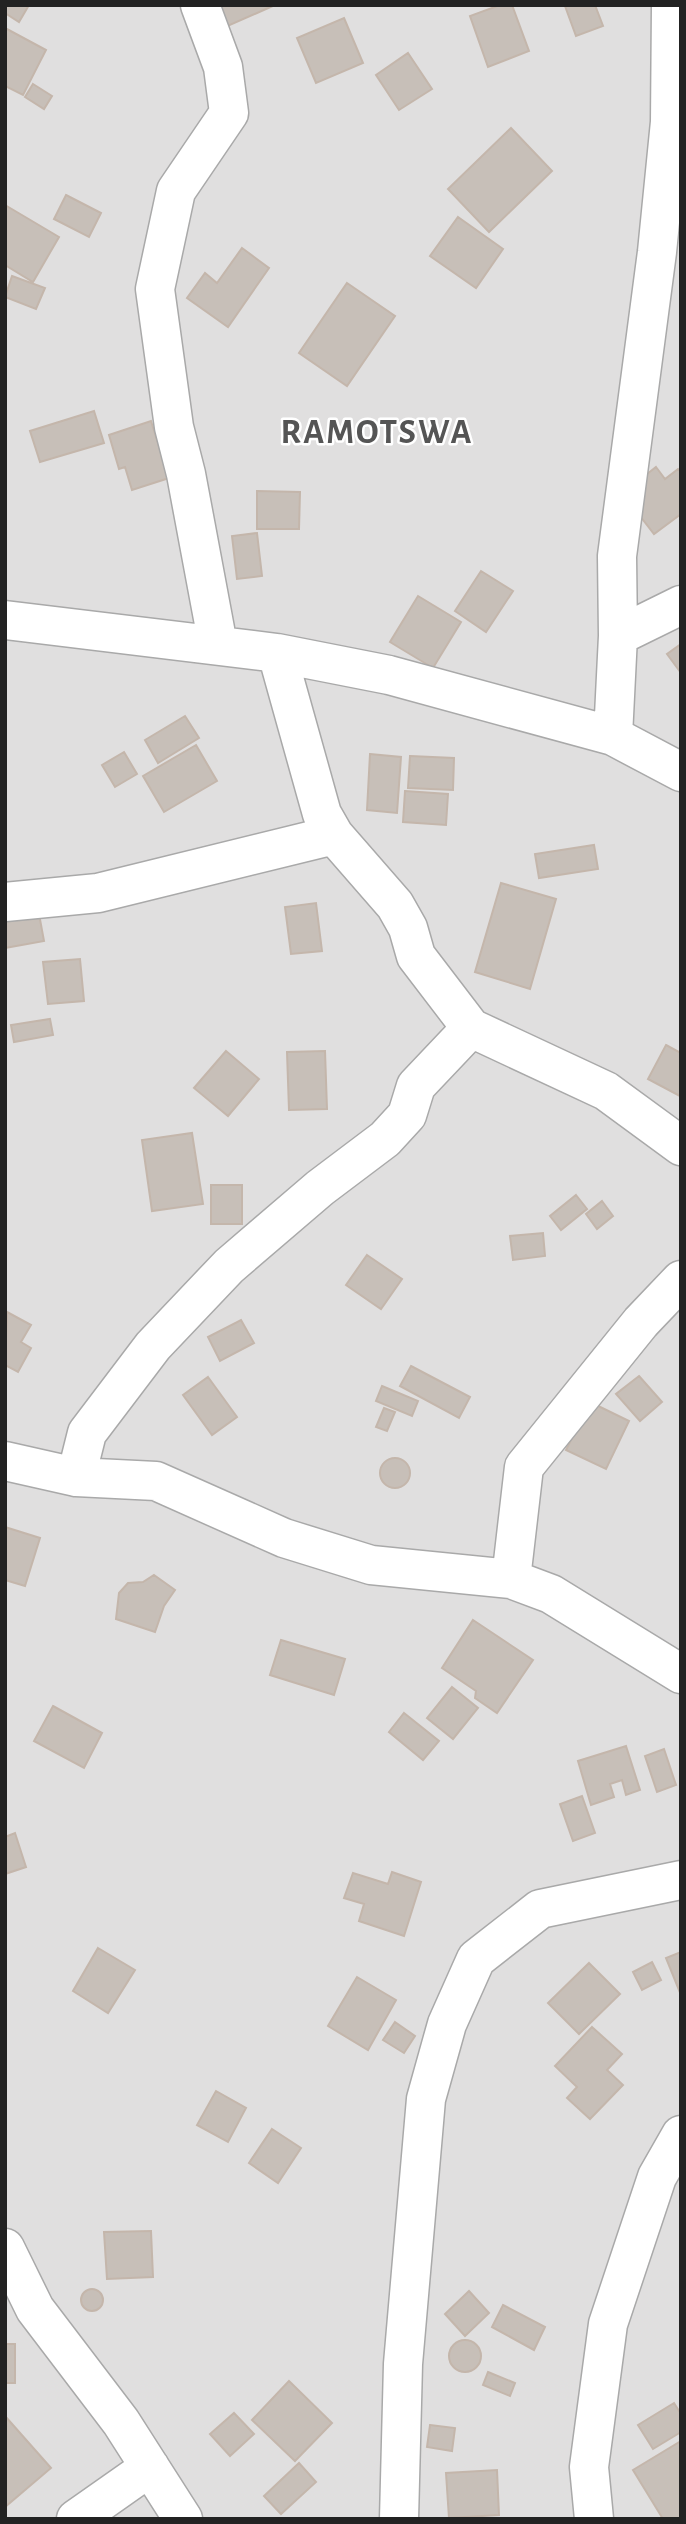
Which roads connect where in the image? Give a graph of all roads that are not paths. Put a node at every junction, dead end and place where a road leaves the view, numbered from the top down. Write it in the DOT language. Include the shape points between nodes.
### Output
graph roads {
  1 [pos="200,5"];
  2 [pos="671,5"];
  3 [pos="681,605"];
  4 [pos="5,620"];
  5 [pos="618,636"];
  6 [pos="218,645"];
  7 [pos="277,653"];
  8 [pos="612,736"];
  9 [pos="681,772"];
  10 [pos="334,835"];
  11 [pos="5,902"];
  12 [pos="471,1028"];
  13 [pos="681,1146"];
  14 [pos="681,1280"];
  15 [pos="5,1461"];
  16 [pos="76,1477"];
  17 [pos="511,1579"];
  18 [pos="681,1674"];
  19 [pos="681,1880"];
  20 [pos="681,2135"];
  21 [pos="5,2248"];
  22 [pos="150,2467"];
  23 [pos="76,2519"];
  24 [pos="183,2519"];
  25 [pos="398,2519"];
  26 [pos="594,2519"];
  1 -- 6 [label="street" via="223,67 229,113 176,191 155,289 174,427"];
  2 -- 5 [label="street" via="670,122 617,556"];
  3 -- 5 [label="street"];
  4 -- 6 [label="street"];
  5 -- 8 [label="street"];
  6 -- 7 [label="street"];
  7 -- 8 [label="street" via="389,675"];
  7 -- 10 [label="street" via="322,814"];
  8 -- 9 [label="street"];
  10 -- 11 [label="street" via="98,893"];
  10 -- 12 [label="street" via="395,905 416,956"];
  12 -- 13 [label="street" via="606,1091"];
  12 -- 16 [label="street" via="416,1086 407,1115 385,1139 229,1266 153,1346 87,1433"];
  14 -- 17 [label="street" via="524,1467"];
  15 -- 16 [label="street"];
  16 -- 17 [label="street" via="156,1481 284,1538 371,1565"];
  17 -- 18 [label="street" via="551,1594"];
  19 -- 25 [label="street" via="540,1909 476,1959 447,2024 426,2099 403,2364"];
  20 -- 26 [label="street" via="657,2177 608,2324 589,2467"];
  21 -- 22 [label="street" via="35,2309"];
  22 -- 23 [label="street"];
  22 -- 24 [label="street"];
}
